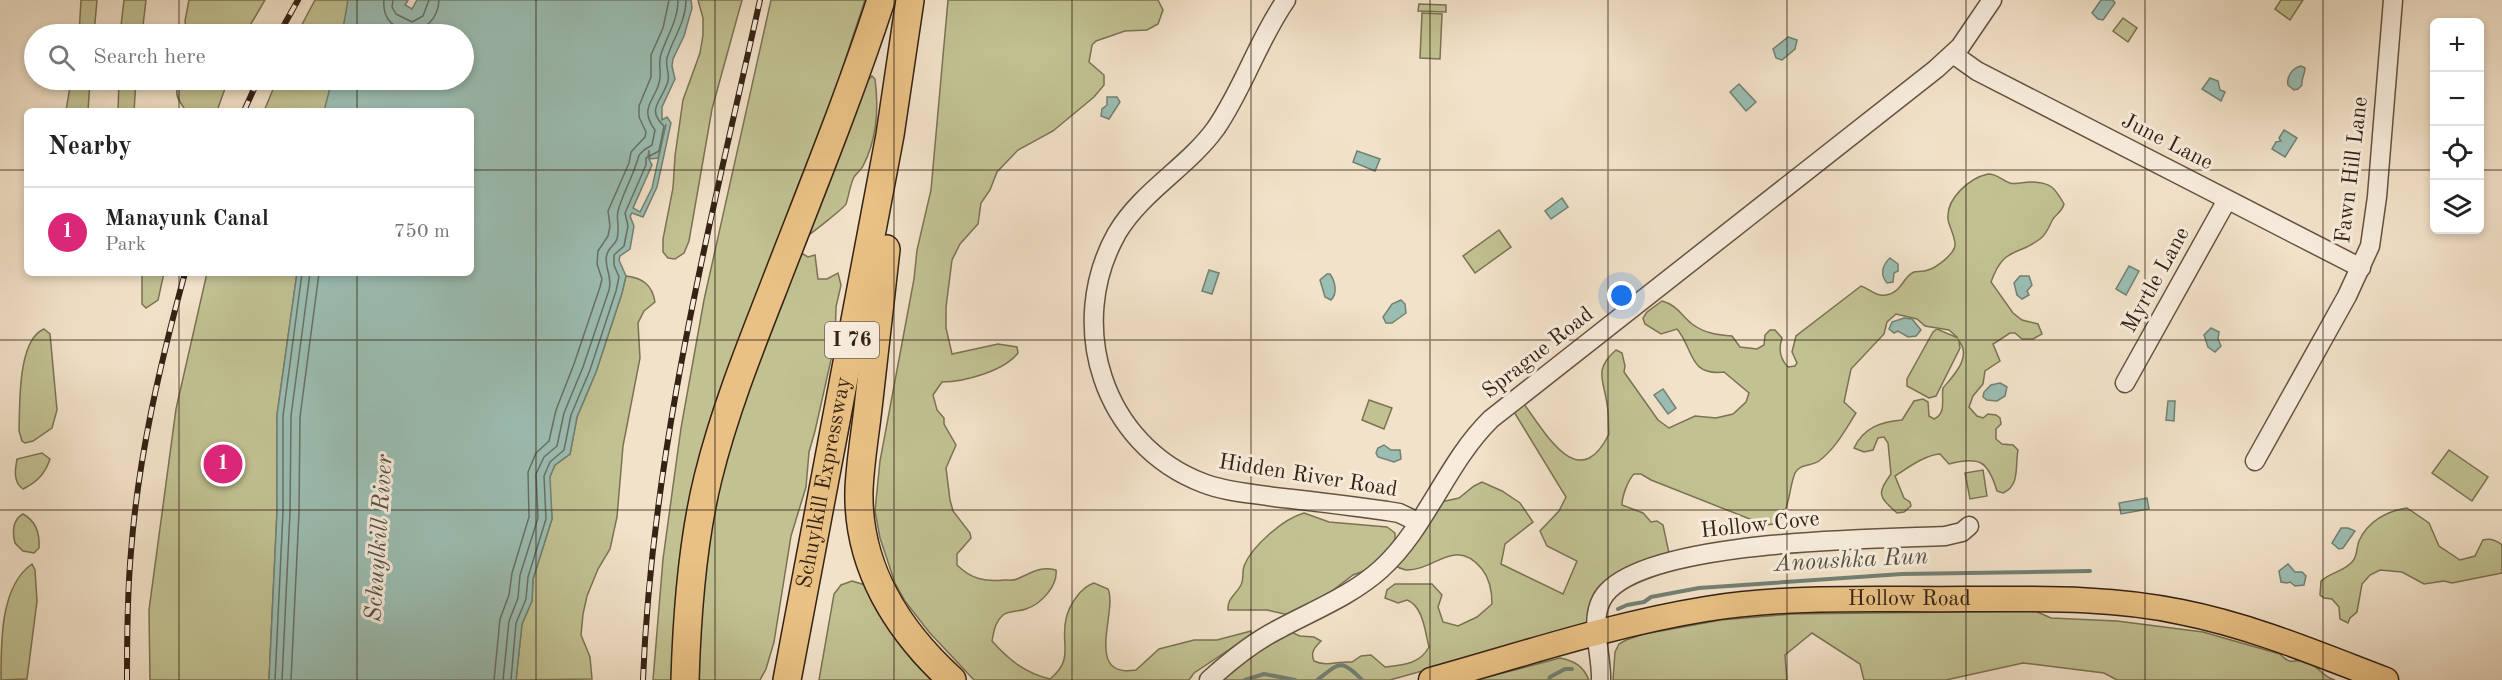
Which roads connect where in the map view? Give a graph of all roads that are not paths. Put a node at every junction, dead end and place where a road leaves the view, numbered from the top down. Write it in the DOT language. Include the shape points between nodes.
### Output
graph roads {
  1 [pos="881,0"];
  2 [pos="910,0"];
  3 [pos="927,0"];
  4 [pos="1286,0"];
  5 [pos="1992,0"];
  6 [pos="2393,0"];
  7 [pos="1953,54"];
  8 [pos="2228,200"];
  9 [pos="886,249"];
  10 [pos="2361,268"];
  11 [pos="2125,383"];
  12 [pos="2255,461"];
  13 [pos="1418,522"];
  14 [pos="1969,526"];
  15 [pos="1597,634"];
  16 [pos="937,670"];
  17 [pos="685,680"];
  18 [pos="788,680"];
  19 [pos="805,680"];
  20 [pos="952,680"];
  21 [pos="1209,680"];
  22 [pos="1431,680"];
  23 [pos="1601,680"];
  24 [pos="2386,680"];
  1 -- 17 [label="highway" via="743,367 717,448 697,535"];
  2 -- 18 [label="highway, Schuylkill Expressway / I 76" via="888,146"];
  3 -- 9 [label="highway, Schuylkill Expressway / I 76"];
  4 -- 13 [label="street, Hidden River Road" via="1268,28 1232,104 1213,132 1191,158 1136,208 1118,233 1103,265 1094,302 1097,359 1107,389 1132,430 1156,456 1187,476 1220,489 1387,511"];
  5 -- 7 [label="street, Sprague Road"];
  6 -- 10 [label="street, Fawn Hill Lane" via="2375,219"];
  7 -- 8 [label="street, June Lane"];
  7 -- 13 [label="street, Sprague Road" via="1491,419 1461,452"];
  8 -- 10 [label="street, June Lane"];
  8 -- 11 [label="street, Myrtle Lane"];
  9 -- 16 [label="highway" via="859,489 860,512 867,554 880,588 900,624"];
  9 -- 19 [label="highway, Schuylkill Expressway / I 76"];
  10 -- 12 [label="street, Fawn Hill Lane"];
  13 -- 21 [label="street, Sprague Road" via="1391,559 1367,581 1260,640"];
  14 -- 15 [label="street, Hollow Cove" via="1945,536 1725,549 1646,569 1624,577 1604,595 1598,609"];
  15 -- 22 [label="main road, Hollow Road"];
  15 -- 23 [label="street, Hollow Cove"];
  15 -- 24 [label="main road, Hollow Road" via="1663,616 1753,603 1984,599 2113,602 2179,611 2242,627"];
  16 -- 20 [label="highway"];
}
